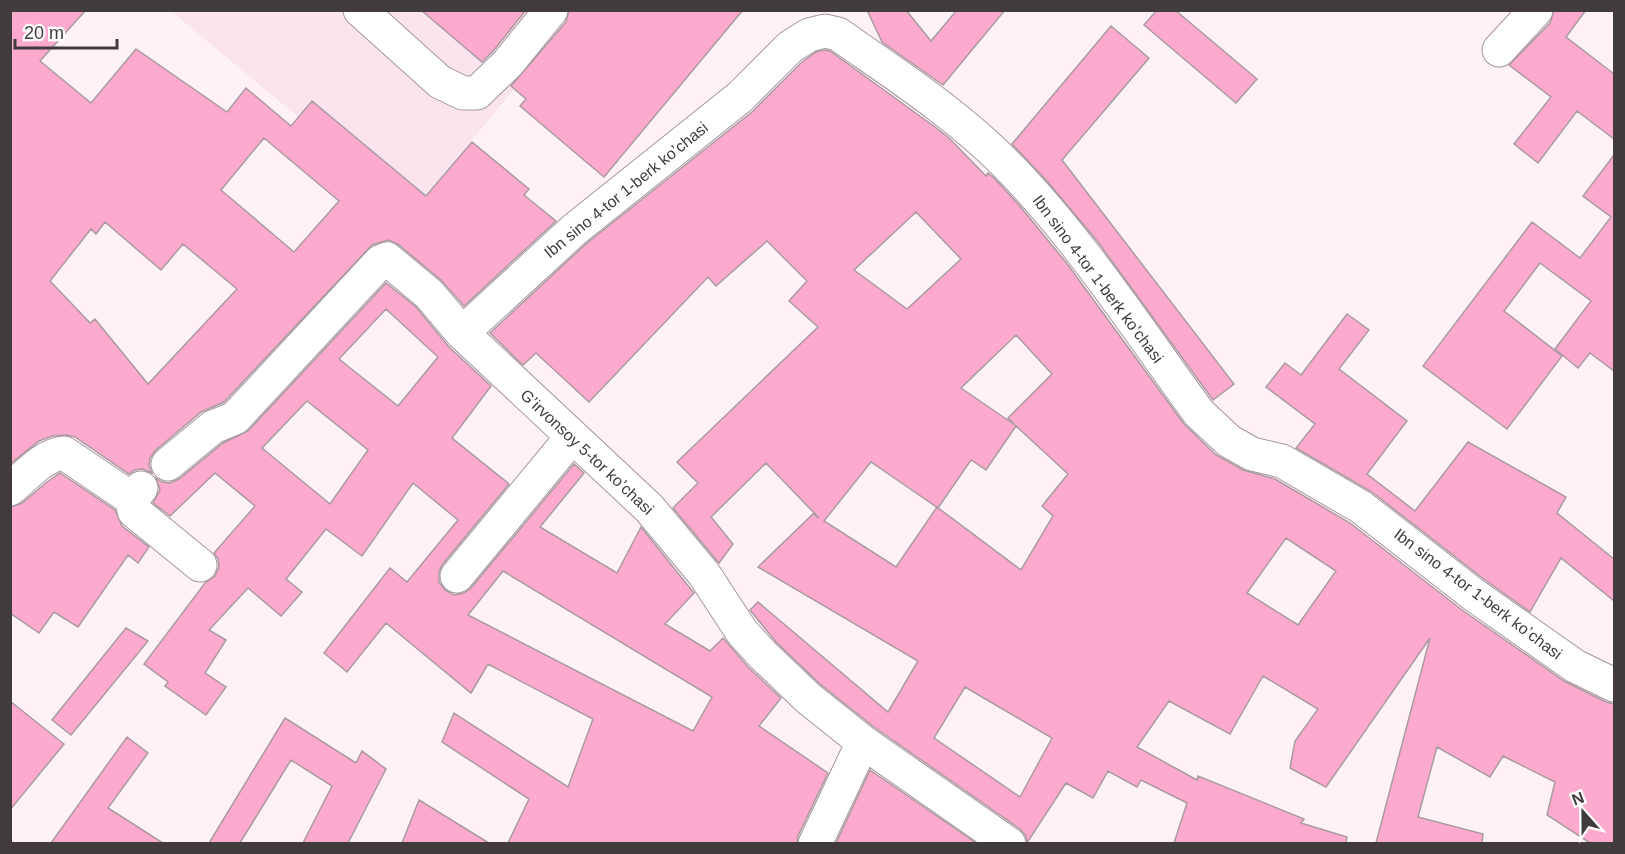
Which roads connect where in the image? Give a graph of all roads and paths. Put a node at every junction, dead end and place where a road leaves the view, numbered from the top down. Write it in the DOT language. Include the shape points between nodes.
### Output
graph roads {
  1 [pos="360,10"];
  2 [pos="551,10"];
  3 [pos="1536,10"];
  4 [pos="1499,50"];
  5 [pos="462,333"];
  6 [pos="572,436"];
  7 [pos="168,464"];
  8 [pos="10,489"];
  9 [pos="200,564"];
  10 [pos="457,576"];
  11 [pos="1614,686"];
  12 [pos="863,742"];
  13 [pos="814,843"];
  14 [pos="1009,843"];
  1 -- 2 [label="street" via="440,82 463,93 477,93 508,63"];
  3 -- 4 [label="street"];
  5 -- 6 [label="street, Gʼirvonsoy 5-tor koʼchasi"];
  5 -- 7 [label="street, Gʼirvonsoy 5-tor koʼchasi" via="429,294 391,261 384,260 235,418 213,428"];
  5 -- 11 [label="street, Ibn sino 4-tor 1-berk koʼchasi" via="575,229 740,97 790,47 809,35 825,31 838,34 960,122 1007,165 1054,217 1199,413 1229,441 1252,454 1282,461 1361,507 1474,595 1575,666"];
  6 -- 10 [label="street"];
  6 -- 12 [label="street, Gʼirvonsoy 5-tor koʼchasi" via="649,508 704,574 742,632 763,655"];
  8 -- 9 [label="street" via="46,459 64,453 136,494 134,511"];
  12 -- 13 [label="street"];
  12 -- 14 [label="street, Gʼirvonsoy 5-tor koʼchasi"];
}
